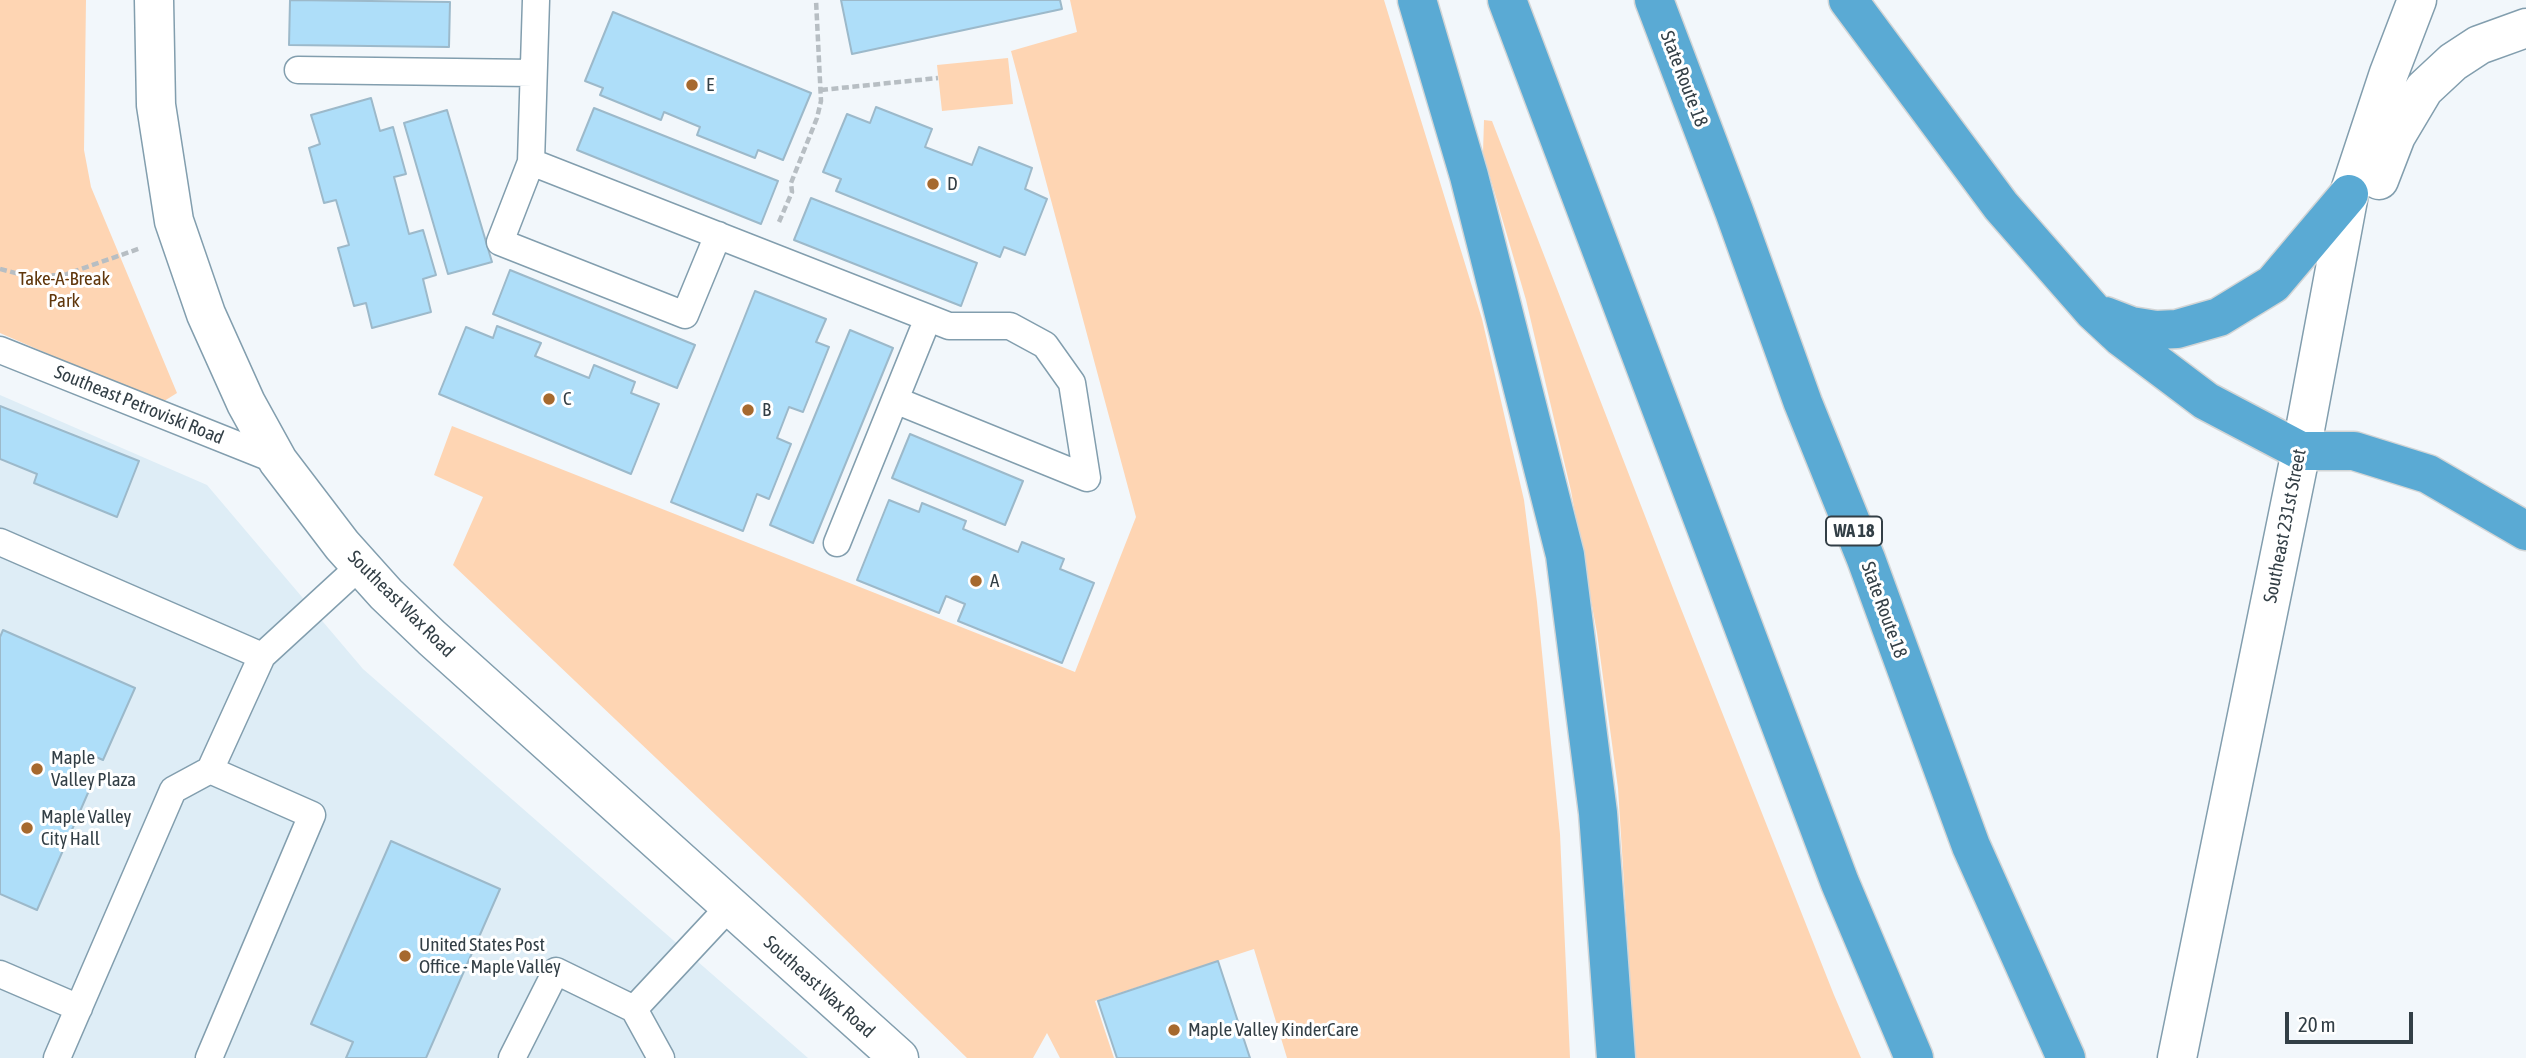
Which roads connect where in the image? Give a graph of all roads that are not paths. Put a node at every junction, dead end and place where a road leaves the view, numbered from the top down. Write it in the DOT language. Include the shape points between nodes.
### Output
graph roads {
  1 [pos="154,0"];
  2 [pos="536,0"];
  3 [pos="1418,0"];
  4 [pos="1507,0"];
  5 [pos="1654,0"];
  6 [pos="1848,0"];
  7 [pos="2417,0"];
  8 [pos="2526,28"];
  9 [pos="298,70"];
  10 [pos="533,73"];
  11 [pos="531,162"];
  12 [pos="2349,194"];
  13 [pos="718,235"];
  14 [pos="2093,311"];
  15 [pos="2326,316"];
  16 [pos="928,318"];
  17 [pos="0,350"];
  18 [pos="895,400"];
  19 [pos="2301,451"];
  20 [pos="278,461"];
  21 [pos="2526,531"];
  22 [pos="0,542"];
  23 [pos="837,544"];
  24 [pos="360,566"];
  25 [pos="262,656"];
  26 [pos="210,770"];
  27 [pos="730,906"];
  28 [pos="0,974"];
  29 [pos="79,1008"];
  30 [pos="634,1009"];
  31 [pos="57,1058"];
  32 [pos="209,1058"];
  33 [pos="512,1058"];
  34 [pos="661,1058"];
  35 [pos="899,1058"];
  36 [pos="1616,1058"];
  37 [pos="1914,1058"];
  38 [pos="2066,1058"];
  39 [pos="2177,1058"];
  1 -- 20 [label="main road, Southeast Wax Road" via="156,105 174,221 211,327"];
  2 -- 10 [label="lane"];
  3 -- 36 [label="highway" via="1469,176 1565,555 1598,813"];
  4 -- 37 [label="highway" via="1840,883"];
  5 -- 38 [label="highway, State Route 18 / WA 18" via="1971,846"];
  6 -- 14 [label="highway" via="2001,206"];
  7 -- 12 [label="main road, Southeast 231st Street"];
  8 -- 15 [label="main road" via="2479,45 2424,89 2396,136"];
  9 -- 10 [label="lane"];
  10 -- 11 [label="lane"];
  11 -- 13 [label="lane"];
  11 -- 13 [label="lane" via="500,242 685,315"];
  12 -- 14 [label="highway" via="2273,284 2219,317 2156,330"];
  12 -- 15 [label="main road, Southeast 231st Street"];
  13 -- 16 [label="lane"];
  14 -- 19 [label="highway" via="2206,401"];
  15 -- 19 [label="main road, Southeast 231st Street"];
  16 -- 18 [label="lane"];
  16 -- 18 [label="lane" via="949,326 1010,326 1045,345 1072,383 1087,478"];
  17 -- 20 [label="lane, Southeast Petroviski Road"];
  18 -- 23 [label="lane"];
  19 -- 21 [label="highway" via="2354,451 2428,474"];
  19 -- 39 [label="main road, Southeast 231st Street"];
  20 -- 24 [label="main road, Southeast Wax Road"];
  22 -- 25 [label="lane"];
  24 -- 25 [label="lane"];
  24 -- 27 [label="main road, Southeast Wax Road" via="432,638"];
  25 -- 26 [label="lane"];
  26 -- 29 [label="lane" via="173,790"];
  26 -- 32 [label="lane" via="312,815"];
  27 -- 30 [label="lane"];
  27 -- 35 [label="main road, Southeast Wax Road"];
  28 -- 29 [label="lane"];
  29 -- 31 [label="lane"];
  30 -- 33 [label="lane" via="556,971"];
  30 -- 34 [label="lane"];
}
